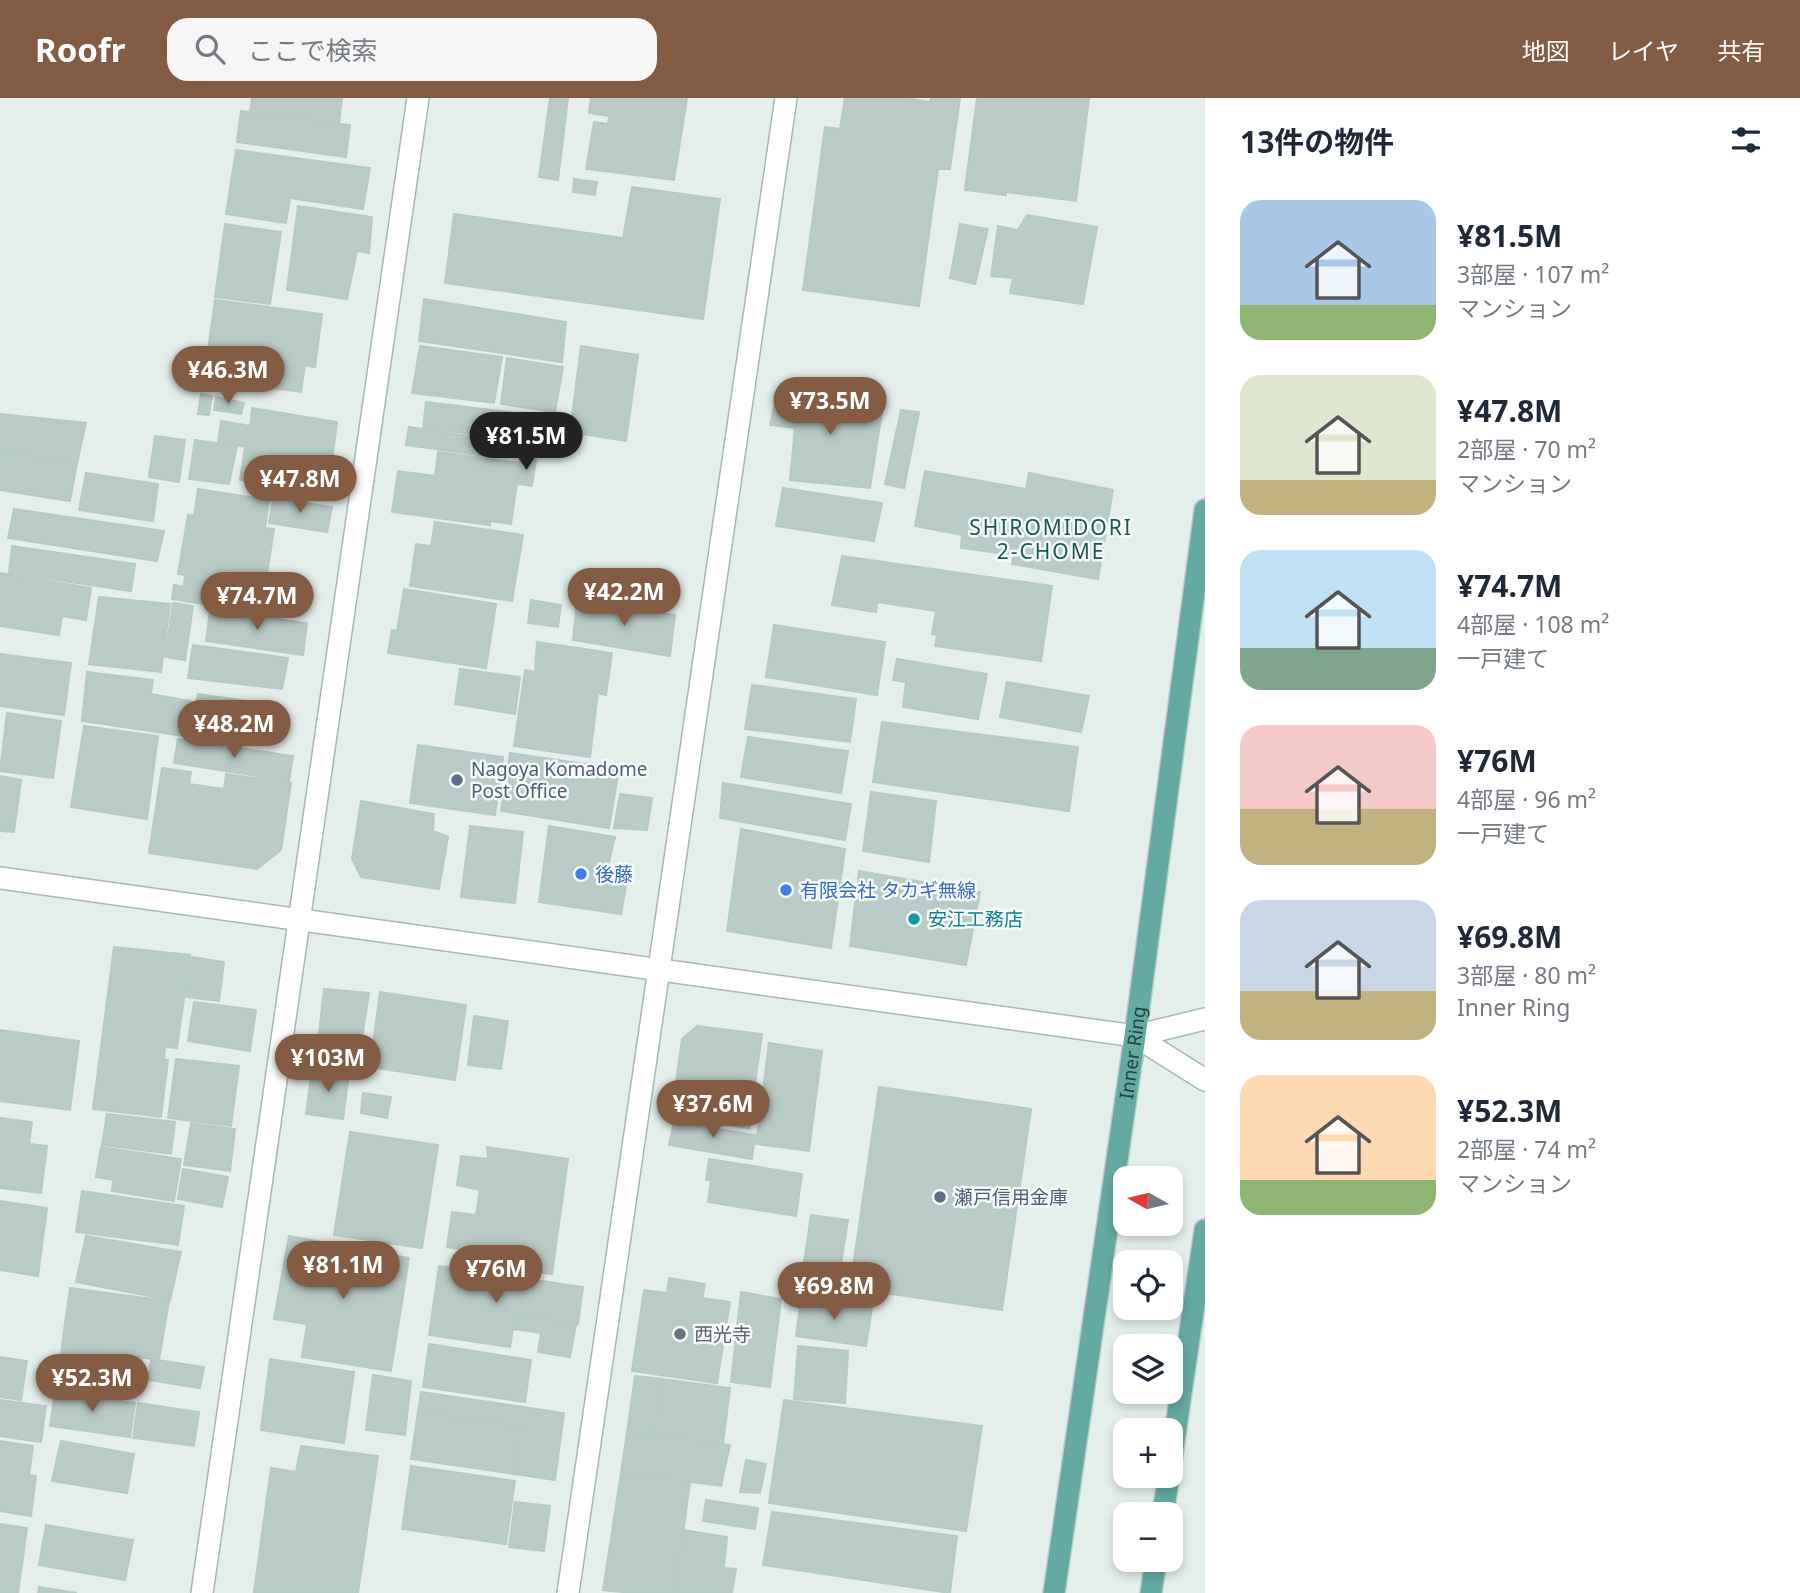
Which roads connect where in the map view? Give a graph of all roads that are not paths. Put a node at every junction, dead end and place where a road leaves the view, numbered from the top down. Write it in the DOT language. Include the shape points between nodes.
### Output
graph roads {
  1 [pos="418,98"];
  2 [pos="786,98"];
  3 [pos="1205,510"];
  4 [pos="0,878"];
  5 [pos="299,921"];
  6 [pos="657,970"];
  7 [pos="1205,1019"];
  8 [pos="1135,1036"];
  9 [pos="1205,1080"];
  10 [pos="1205,1230"];
  11 [pos="1177,1418"];
  12 [pos="1154,1572"];
  13 [pos="202,1593"];
  14 [pos="568,1593"];
  15 [pos="1055,1593"];
  16 [pos="1151,1593"];
  1 -- 5 [label="street"];
  2 -- 6 [label="street"];
  3 -- 8 [label="main road, Inner Ring"];
  4 -- 5 [label="street"];
  5 -- 6 [label="street"];
  5 -- 13 [label="street"];
  6 -- 8 [label="street"];
  6 -- 14 [label="street"];
  7 -- 8 [label="street"];
  8 -- 9 [label="street"];
  8 -- 15 [label="main road, Inner Ring"];
  10 -- 11 [label="main road"];
  12 -- 16 [label="main road"];
}
